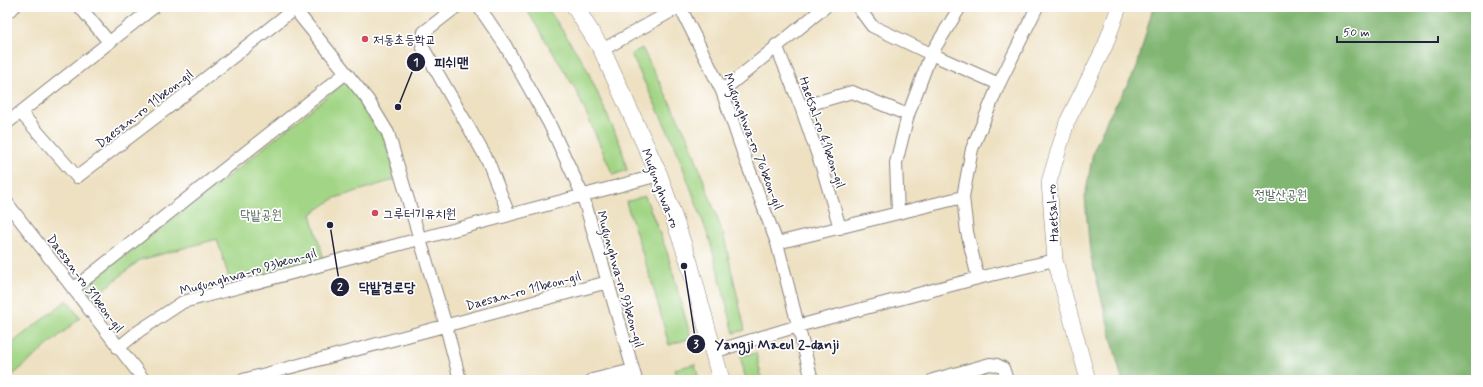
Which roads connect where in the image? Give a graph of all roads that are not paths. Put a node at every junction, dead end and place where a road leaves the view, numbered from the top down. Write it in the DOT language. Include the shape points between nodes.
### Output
graph roads {
  1 [pos="14,7"];
  2 [pos="80,7"];
  3 [pos="154,7"];
  4 [pos="456,7"];
  5 [pos="480,7"];
  6 [pos="575,7"];
  7 [pos="680,7"];
  8 [pos="825,7"];
  9 [pos="858,7"];
  10 [pos="960,7"];
  11 [pos="1037,7"];
  12 [pos="1119,7"];
  13 [pos="293,8"];
  14 [pos="7,12"];
  15 [pos="109,42"];
  16 [pos="776,46"];
  17 [pos="602,50"];
  18 [pos="931,54"];
  19 [pos="346,73"];
  20 [pos="999,84"];
  21 [pos="722,91"];
  22 [pos="801,107"];
  23 [pos="21,113"];
  24 [pos="908,115"];
  25 [pos="7,123"];
  26 [pos="659,175"];
  27 [pos="583,196"];
  28 [pos="963,197"];
  29 [pos="7,203"];
  30 [pos="898,213"];
  31 [pos="509,215"];
  32 [pos="840,228"];
  33 [pos="420,240"];
  34 [pos="777,243"];
  35 [pos="1055,260"];
  36 [pos="978,278"];
  37 [pos="608,282"];
  38 [pos="73,289"];
  39 [pos="446,326"];
  40 [pos="798,326"];
  41 [pos="118,348"];
  42 [pos="713,352"];
  43 [pos="635,375"];
  44 [pos="144,380"];
  45 [pos="243,380"];
  46 [pos="460,380"];
  47 [pos="592,380"];
  48 [pos="721,380"];
  49 [pos="812,380"];
  50 [pos="933,380"];
  51 [pos="1006,380"];
  52 [pos="1088,380"];
  1 -- 14 [label="street"];
  2 -- 15 [label="street"];
  3 -- 15 [label="street"];
  4 -- 31 [label="street" via="424,32 422,46 488,161"];
  5 -- 27 [label="street, Mugunghwa-ro 93beon-gil" via="505,45 549,123"];
  6 -- 17 [label="main road, Mugunghwa-ro"];
  7 -- 17 [label="street"];
  7 -- 21 [label="street, Mugunghwa-ro 76beon-gil"];
  8 -- 16 [label="street"];
  9 -- 18 [label="street" via="872,26"];
  10 -- 18 [label="street"];
  11 -- 20 [label="street"];
  12 -- 35 [label="street, Haetsal-ro" via="1106,46 1067,122 1049,182"];
  13 -- 19 [label="street, Daesan-ro 11beon-gil"];
  13 -- 23 [label="street, Daesan-ro 11beon-gil" via="77,177"];
  15 -- 23 [label="street"];
  16 -- 21 [label="street"];
  16 -- 22 [label="street, Haetsal-ro 41beon-gil"];
  17 -- 26 [label="main road, Mugunghwa-ro"];
  18 -- 20 [label="street"];
  18 -- 24 [label="street"];
  19 -- 33 [label="street, Daesan-ro 11beon-gil" via="368,100 388,133"];
  19 -- 38 [label="street"];
  20 -- 28 [label="street" via="972,149"];
  21 -- 34 [label="street, Mugunghwa-ro 76beon-gil"];
  22 -- 24 [label="street" via="852,92"];
  22 -- 32 [label="street, Haetsal-ro 41beon-gil"];
  23 -- 25 [label="street"];
  24 -- 30 [label="street" via="896,164"];
  26 -- 27 [label="street, Mugunghwa-ro 93beon-gil"];
  26 -- 42 [label="main road, Mugunghwa-ro" via="689,262"];
  27 -- 31 [label="street, Mugunghwa-ro 93beon-gil"];
  27 -- 37 [label="street, Mugunghwa-ro 93beon-gil"];
  28 -- 30 [label="street"];
  28 -- 36 [label="street" via="967,232"];
  29 -- 38 [label="street, Daesan-ro 31beon-gil"];
  30 -- 32 [label="street"];
  31 -- 33 [label="street, Mugunghwa-ro 93beon-gil"];
  32 -- 34 [label="street"];
  33 -- 39 [label="street, Daesan-ro 11beon-gil"];
  33 -- 41 [label="street, Mugunghwa-ro 93beon-gil" via="183,302"];
  34 -- 40 [label="street, Mugunghwa-ro 76beon-gil"];
  35 -- 36 [label="street"];
  35 -- 52 [label="street, Haetsal-ro"];
  36 -- 40 [label="street"];
  37 -- 39 [label="street, Daesan-ro 11beon-gil"];
  37 -- 43 [label="street, Mugunghwa-ro 93beon-gil"];
  38 -- 41 [label="street, Daesan-ro 31beon-gil"];
  39 -- 45 [label="street, Daesan-ro 11beon-gil"];
  39 -- 46 [label="street, Daesan-ro 11beon-gil"];
  40 -- 42 [label="street"];
  40 -- 49 [label="street, Mugunghwa-ro 76beon-gil"];
  41 -- 44 [label="street, Daesan-ro 31beon-gil"];
  42 -- 48 [label="main road, Mugunghwa-ro"];
  43 -- 47 [label="street"];
  50 -- 51 [label="street" via="990,364 1003,368"];
}
